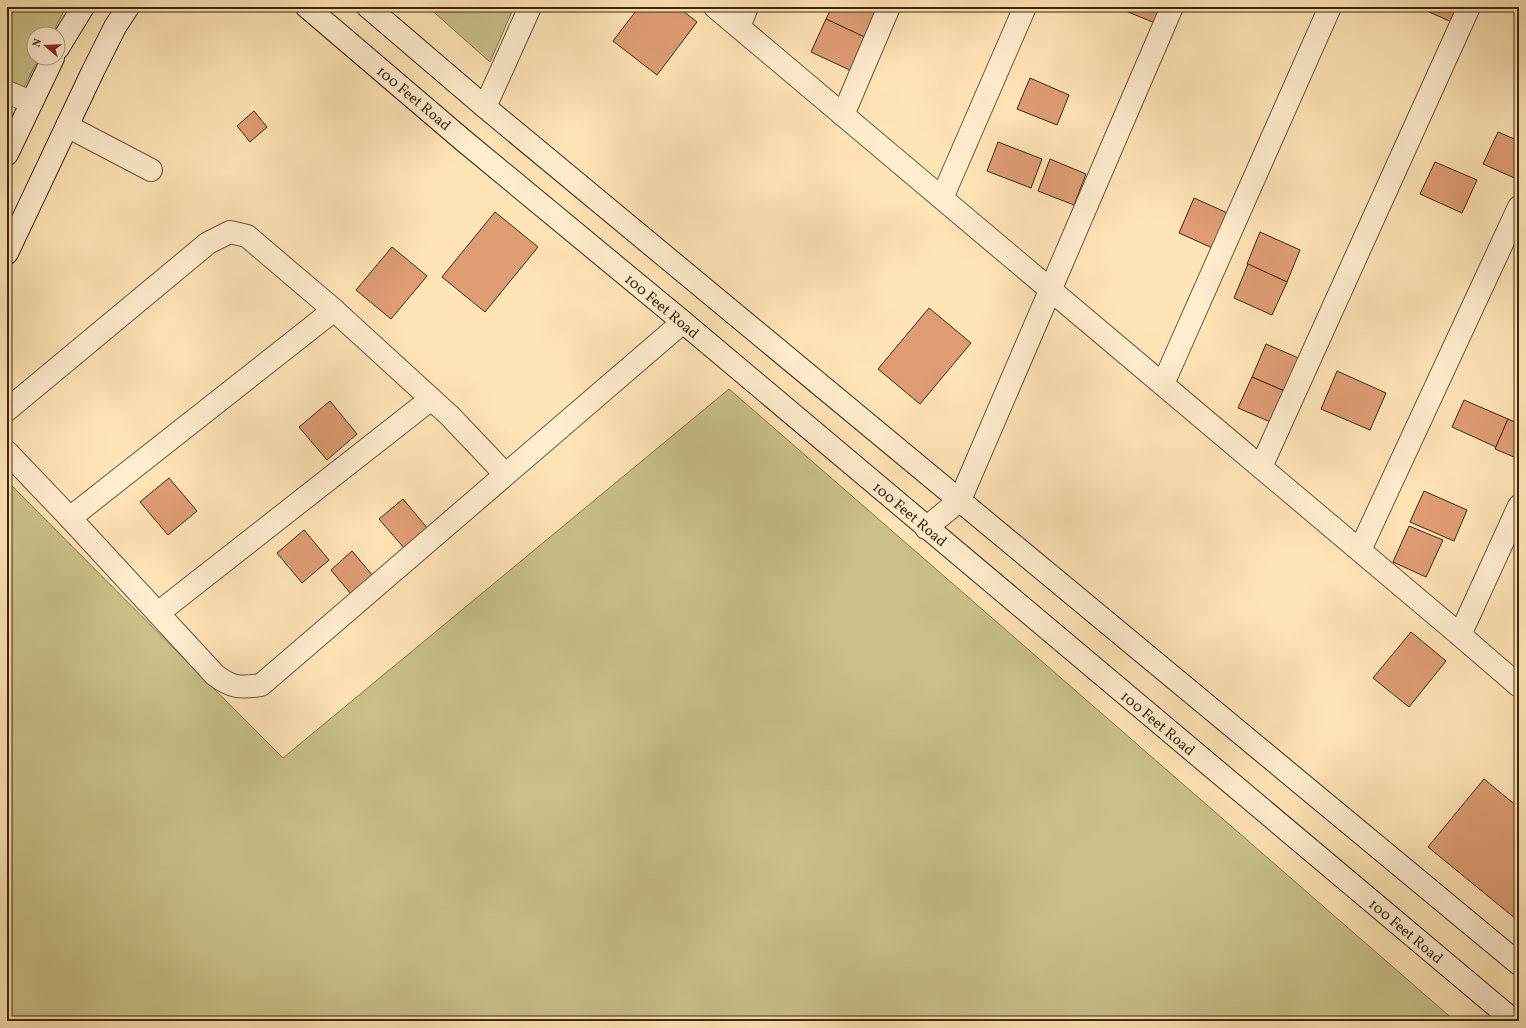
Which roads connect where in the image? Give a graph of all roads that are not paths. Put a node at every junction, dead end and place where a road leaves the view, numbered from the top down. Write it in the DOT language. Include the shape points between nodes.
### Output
graph roads {
  1 [pos="83,7"];
  2 [pos="128,7"];
  3 [pos="307,7"];
  4 [pos="368,7"];
  5 [pos="530,7"];
  6 [pos="715,7"];
  7 [pos="747,7"];
  8 [pos="889,7"];
  9 [pos="1025,7"];
  10 [pos="1172,7"];
  11 [pos="1330,7"];
  12 [pos="1470,7"];
  13 [pos="739,26"];
  14 [pos="66,35"];
  15 [pos="49,66"];
  16 [pos="7,92"];
  17 [pos="31,102"];
  18 [pos="485,107"];
  19 [pos="843,114"];
  20 [pos="67,126"];
  21 [pos="7,154"];
  22 [pos="151,170"];
  23 [pos="942,198"];
  24 [pos="1519,208"];
  25 [pos="7,253"];
  26 [pos="1050,289"];
  27 [pos="334,310"];
  28 [pos="682,322"];
  29 [pos="1163,384"];
  30 [pos="431,399"];
  31 [pos="7,410"];
  32 [pos="7,452"];
  33 [pos="1261,467"];
  34 [pos="505,474"];
  35 [pos="960,500"];
  36 [pos="1519,506"];
  37 [pos="70,518"];
  38 [pos="926,528"];
  39 [pos="1360,550"];
  40 [pos="158,613"];
  41 [pos="1460,635"];
  42 [pos="1519,686"];
  43 [pos="1519,964"];
  44 [pos="1514,1021"];
  1 -- 14 [label="street"];
  2 -- 20 [label="street" via="115,27"];
  3 -- 28 [label="street, 100 Feet Road"];
  4 -- 18 [label="street"];
  5 -- 18 [label="street"];
  6 -- 13 [label="street"];
  7 -- 13 [label="street"];
  8 -- 19 [label="street"];
  9 -- 23 [label="street"];
  10 -- 26 [label="street"];
  11 -- 29 [label="street"];
  12 -- 33 [label="street"];
  13 -- 19 [label="street"];
  15 -- 17 [label="street"];
  16 -- 17 [label="street"];
  17 -- 21 [label="street"];
  18 -- 35 [label="street"];
  19 -- 23 [label="street"];
  20 -- 22 [label="street"];
  20 -- 25 [label="street"];
  23 -- 26 [label="street"];
  24 -- 39 [label="street"];
  26 -- 29 [label="street"];
  26 -- 35 [label="street"];
  27 -- 30 [label="street"];
  27 -- 31 [label="street" via="247,236 230,232 208,243"];
  27 -- 37 [label="street"];
  28 -- 34 [label="street"];
  28 -- 38 [label="street, 100 Feet Road"];
  29 -- 33 [label="street"];
  30 -- 34 [label="street"];
  30 -- 40 [label="street"];
  32 -- 37 [label="street"];
  33 -- 39 [label="street"];
  34 -- 40 [label="street" via="261,685 238,687 227,684 215,675"];
  35 -- 38 [label="street"];
  35 -- 43 [label="street"];
  36 -- 41 [label="street"];
  37 -- 40 [label="street"];
  38 -- 44 [label="street, 100 Feet Road"];
  39 -- 41 [label="street"];
  41 -- 42 [label="street"];
}
